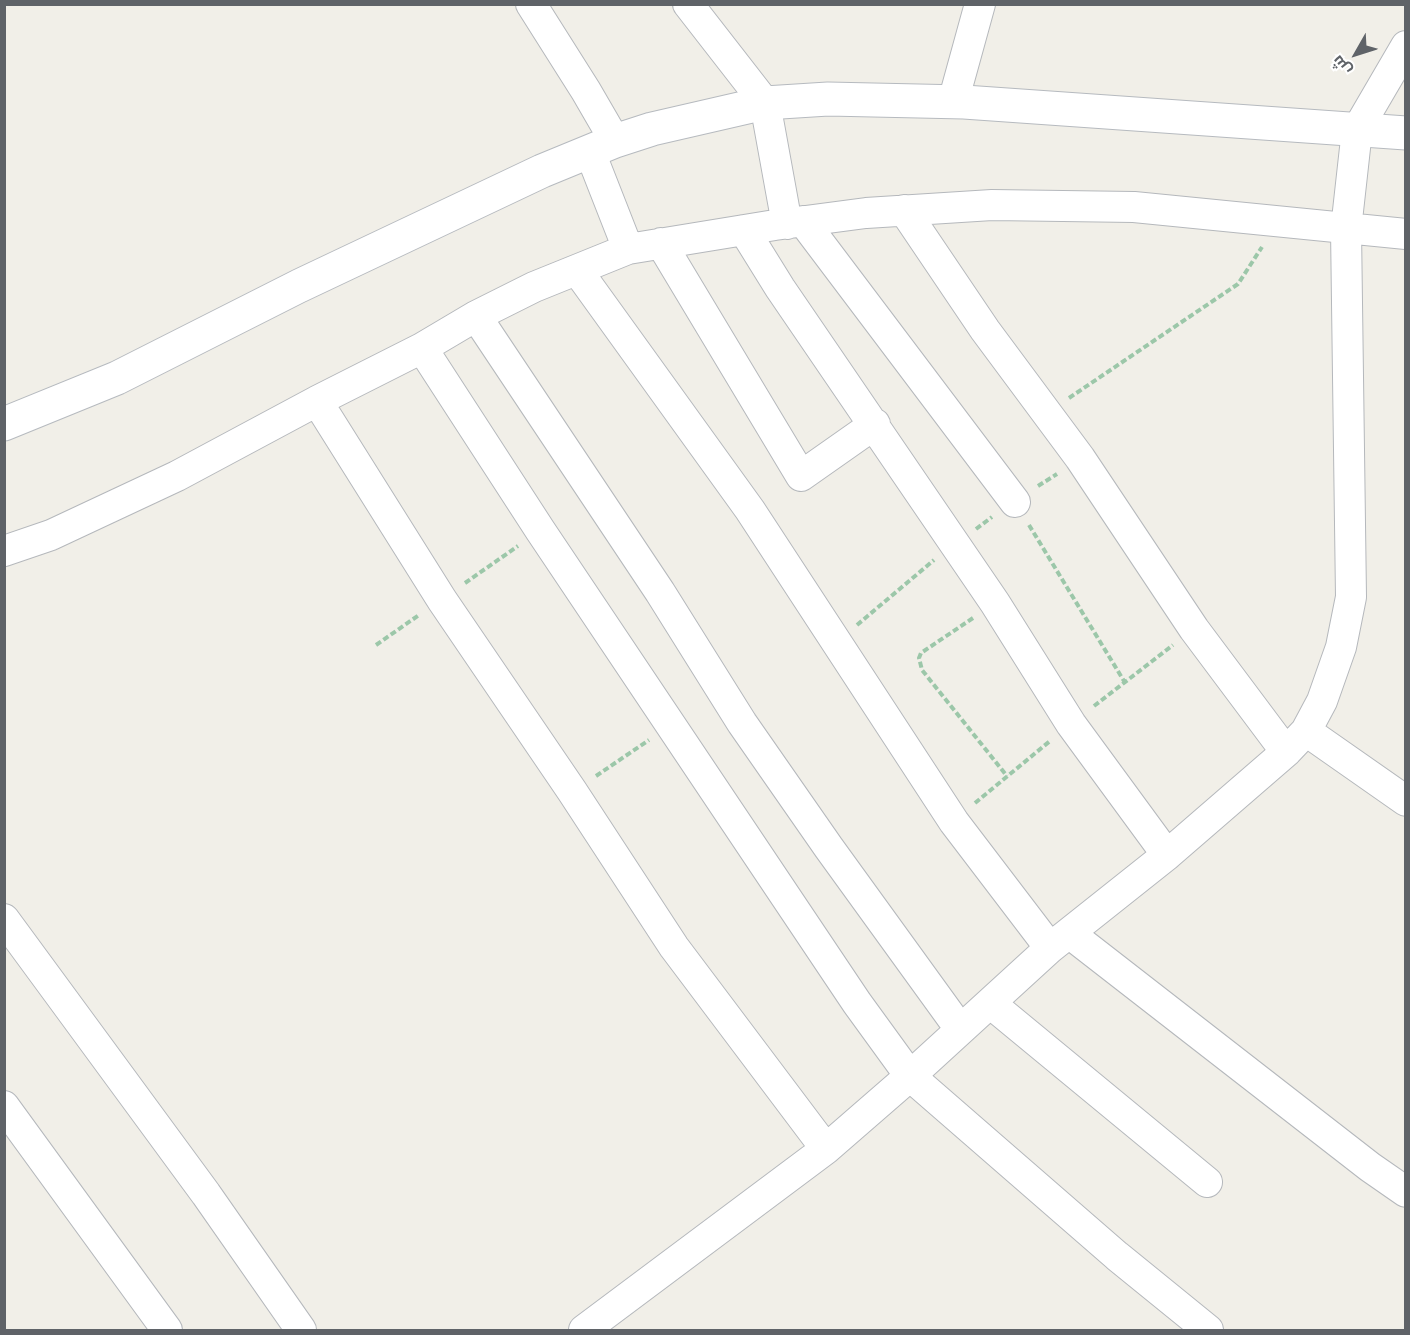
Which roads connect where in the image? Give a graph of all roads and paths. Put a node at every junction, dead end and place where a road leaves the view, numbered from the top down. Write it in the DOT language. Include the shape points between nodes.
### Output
graph roads {
  1 [pos="531,4"];
  2 [pos="688,4"];
  3 [pos="980,4"];
  4 [pos="1406,46"];
  5 [pos="953,102"];
  6 [pos="765,103"];
  7 [pos="1358,130"];
  8 [pos="1406,133"];
  9 [pos="602,146"];
  10 [pos="904,210"];
  11 [pos="795,222"];
  12 [pos="1276,222"];
  13 [pos="1346,229"];
  14 [pos="744,230"];
  15 [pos="1406,234"];
  16 [pos="661,243"];
  17 [pos="628,249"];
  18 [pos="577,270"];
  19 [pos="476,316"];
  20 [pos="422,348"];
  21 [pos="317,401"];
  22 [pos="1046,413"];
  23 [pos="4,424"];
  24 [pos="874,424"];
  25 [pos="1080,458"];
  26 [pos="1015,502"];
  27 [pos="540,530"];
  28 [pos="955,543"];
  29 [pos="4,551"];
  30 [pos="442,600"];
  31 [pos="995,603"];
  32 [pos="1194,628"];
  33 [pos="836,642"];
  34 [pos="376,645"];
  35 [pos="1124,681"];
  36 [pos="1071,724"];
  37 [pos="671,726"];
  38 [pos="1306,731"];
  39 [pos="1286,752"];
  40 [pos="1007,776"];
  41 [pos="572,791"];
  42 [pos="1406,801"];
  43 [pos="954,822"];
  44 [pos="1167,855"];
  45 [pos="4,919"];
  46 [pos="1059,940"];
  47 [pos="990,1003"];
  48 [pos="960,1029"];
  49 [pos="910,1076"];
  50 [pos="4,1106"];
  51 [pos="826,1149"];
  52 [pos="1207,1182"];
  53 [pos="1406,1192"];
  54 [pos="167,1330"];
  55 [pos="301,1330"];
  56 [pos="584,1330"];
  57 [pos="1208,1330"];
  1 -- 9 [label="street" via="586,91"];
  2 -- 6 [label="street"];
  3 -- 5 [label="street"];
  4 -- 7 [label="street"];
  5 -- 6 [label="main road" via="828,99"];
  5 -- 7 [label="main road"];
  6 -- 9 [label="main road" via="652,129"];
  6 -- 11 [label="street"];
  7 -- 8 [label="main road"];
  7 -- 13 [label="street"];
  9 -- 17 [label="street"];
  9 -- 23 [label="main road" via="299,286 117,378"];
  10 -- 11 [label="street"];
  10 -- 12 [label="street" via="1035,204 1134,207"];
  10 -- 22 [label="street"];
  11 -- 14 [label="street"];
  11 -- 26 [label="street"];
  12 -- 13 [label="street"];
  12 -- 22 [label="path" via="1238,284"];
  13 -- 15 [label="street"];
  13 -- 38 [label="street" via="1351,597 1341,647"];
  14 -- 16 [label="street"];
  14 -- 24 [label="street"];
  16 -- 17 [label="street"];
  16 -- 24 [label="street" via="801,476"];
  17 -- 18 [label="street"];
  18 -- 19 [label="street"];
  18 -- 33 [label="street" via="743,500"];
  19 -- 20 [label="street"];
  19 -- 48 [label="street" via="660,592 742,723"];
  20 -- 21 [label="street"];
  20 -- 27 [label="street"];
  21 -- 29 [label="street" via="177,476 51,535"];
  21 -- 30 [label="street"];
  22 -- 25 [label="street"];
  24 -- 28 [label="street"];
  25 -- 26 [label="path"];
  25 -- 32 [label="street"];
  26 -- 28 [label="path"];
  26 -- 35 [label="path"];
  27 -- 30 [label="path"];
  27 -- 37 [label="street"];
  28 -- 31 [label="street"];
  28 -- 33 [label="path"];
  30 -- 34 [label="path"];
  30 -- 41 [label="street"];
  31 -- 36 [label="street"];
  31 -- 40 [label="path" via="919,658 922,670"];
  32 -- 35 [label="path"];
  32 -- 39 [label="street"];
  33 -- 43 [label="street"];
  35 -- 36 [label="path"];
  36 -- 40 [label="path"];
  36 -- 44 [label="street"];
  37 -- 41 [label="path"];
  37 -- 49 [label="street"];
  38 -- 39 [label="street"];
  38 -- 42 [label="street"];
  39 -- 44 [label="street"];
  40 -- 43 [label="path"];
  41 -- 51 [label="street" via="674,946"];
  43 -- 46 [label="street"];
  44 -- 46 [label="street"];
  45 -- 55 [label="street"];
  46 -- 47 [label="street"];
  46 -- 53 [label="street"];
  47 -- 48 [label="street"];
  47 -- 52 [label="street"];
  48 -- 49 [label="street"];
  49 -- 51 [label="street"];
  49 -- 57 [label="street" via="1117,1257"];
  50 -- 54 [label="street"];
  51 -- 56 [label="street"];
}
